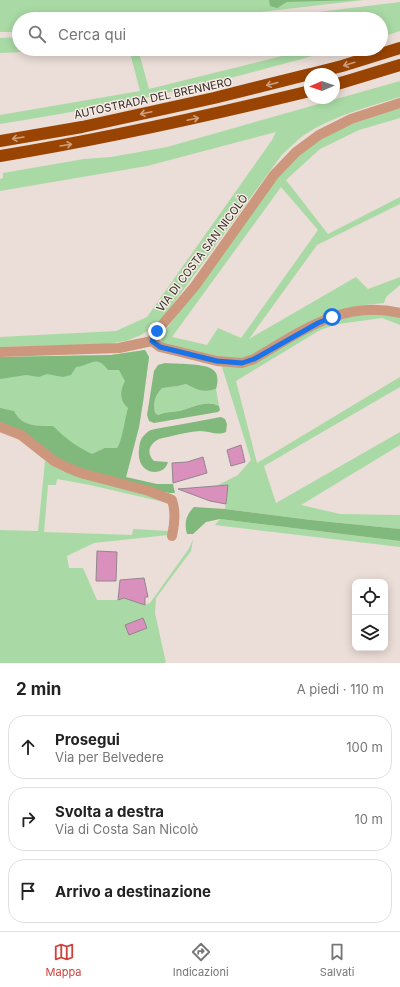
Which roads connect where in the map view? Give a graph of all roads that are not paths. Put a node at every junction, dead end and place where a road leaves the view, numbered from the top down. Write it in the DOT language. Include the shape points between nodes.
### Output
graph roads {
  1 [pos="400,48"];
  2 [pos="388,52"];
  3 [pos="374,56"];
  4 [pos="400,65"];
  5 [pos="334,68"];
  6 [pos="304,76"];
  7 [pos="340,83"];
  8 [pos="304,92"];
  9 [pos="400,103"];
  10 [pos="0,141"];
  11 [pos="0,156"];
  12 [pos="400,313"];
  13 [pos="152,341"];
  14 [pos="0,352"];
  15 [pos="0,427"];
  16 [pos="172,536"];
  1 -- 2 [label="highway, AUTOSTRADA DEL BRENNERO, one-way"];
  3 -- 5 [label="highway, AUTOSTRADA DEL BRENNERO, one-way"];
  4 -- 7 [label="highway"];
  6 -- 10 [label="highway, AUTOSTRADA DEL BRENNERO, one-way" via="82,127"];
  11 -- 8 [label="highway, one-way" via="77,144"];
  9 -- 13 [label="street, VIA DI COSTA SAN NICOLÒ" via="351,120 319,135 296,152 274,175 195,286 157,331"];
  12 -- 13 [label="street" via="375,309 345,313 318,323 254,359 242,363 195,357 160,347"];
  13 -- 14 [label="street" via="119,348"];
  15 -- 16 [label="street" via="21,435 54,461 68,468 172,500 175,511"];
}
